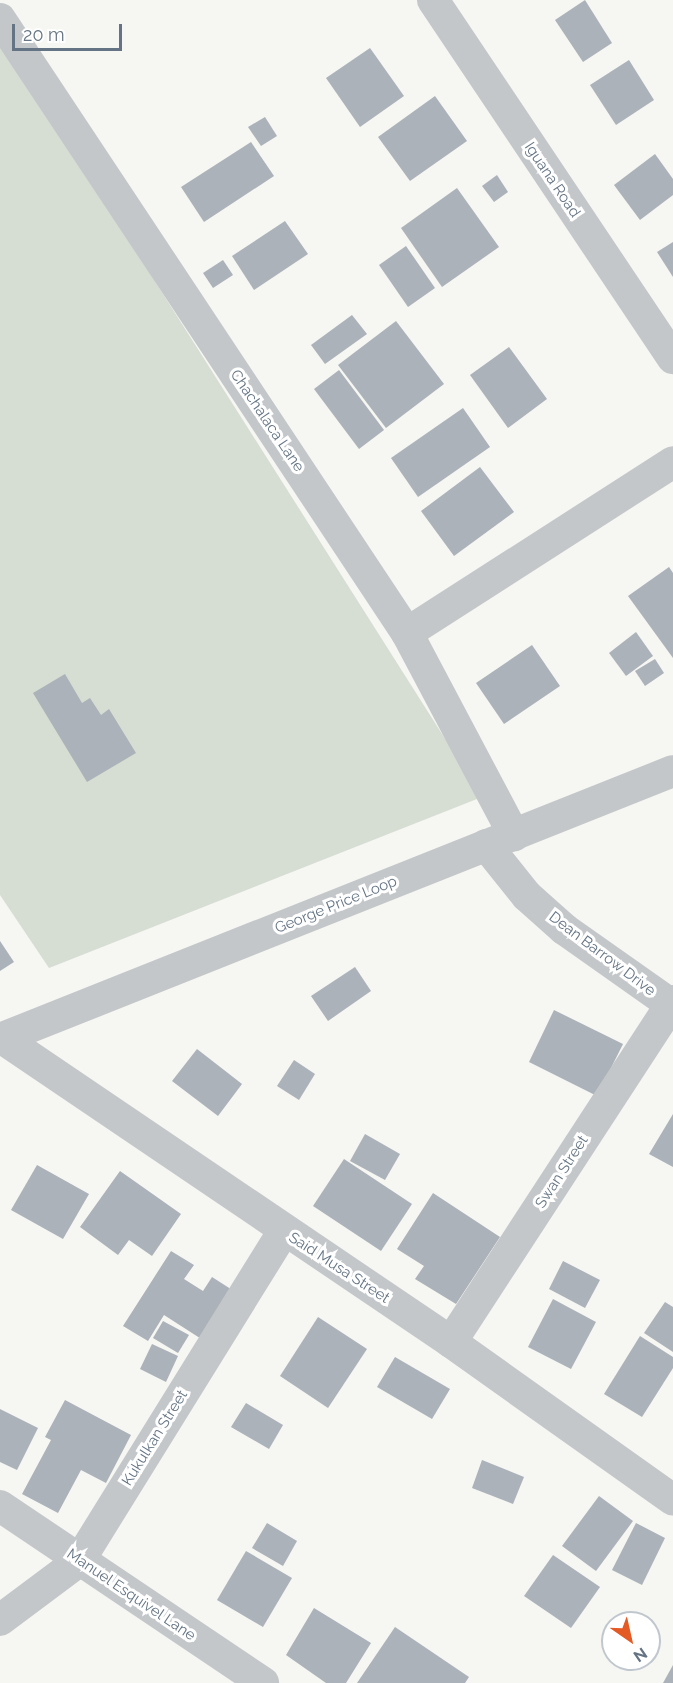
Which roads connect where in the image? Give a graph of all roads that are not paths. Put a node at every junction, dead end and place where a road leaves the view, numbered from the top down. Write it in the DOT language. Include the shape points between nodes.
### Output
graph roads {
  1 [pos="434,0"];
  2 [pos="0,19"];
  3 [pos="673,358"];
  4 [pos="673,462"];
  5 [pos="407,633"];
  6 [pos="673,771"];
  7 [pos="500,840"];
  8 [pos="672,1004"];
  9 [pos="1,1039"];
  10 [pos="283,1232"];
  11 [pos="451,1342"];
  12 [pos="673,1500"];
  13 [pos="0,1506"];
  14 [pos="79,1561"];
  15 [pos="0,1620"];
  16 [pos="263,1683"];
  1 -- 3 [label="street, Iguana Road"];
  2 -- 5 [label="street, Chachalaca Lane"];
  4 -- 5 [label="street"];
  5 -- 7 [label="street, Chachalaca Lane"];
  6 -- 7 [label="street, George Price Loop"];
  7 -- 8 [label="street, Dean Barrow Drive" via="527,896 564,929"];
  7 -- 9 [label="street, George Price Loop"];
  8 -- 11 [label="street, Swan Street"];
  9 -- 10 [label="street, Said Musa Street"];
  10 -- 11 [label="street, Said Musa Street"];
  10 -- 14 [label="street, Kukulkan Street"];
  11 -- 12 [label="street, Said Musa Street"];
  13 -- 14 [label="street, Manuel Esquivel Lane"];
  14 -- 15 [label="street, Kukulkan Street"];
  14 -- 16 [label="street, Manuel Esquivel Lane"];
}
